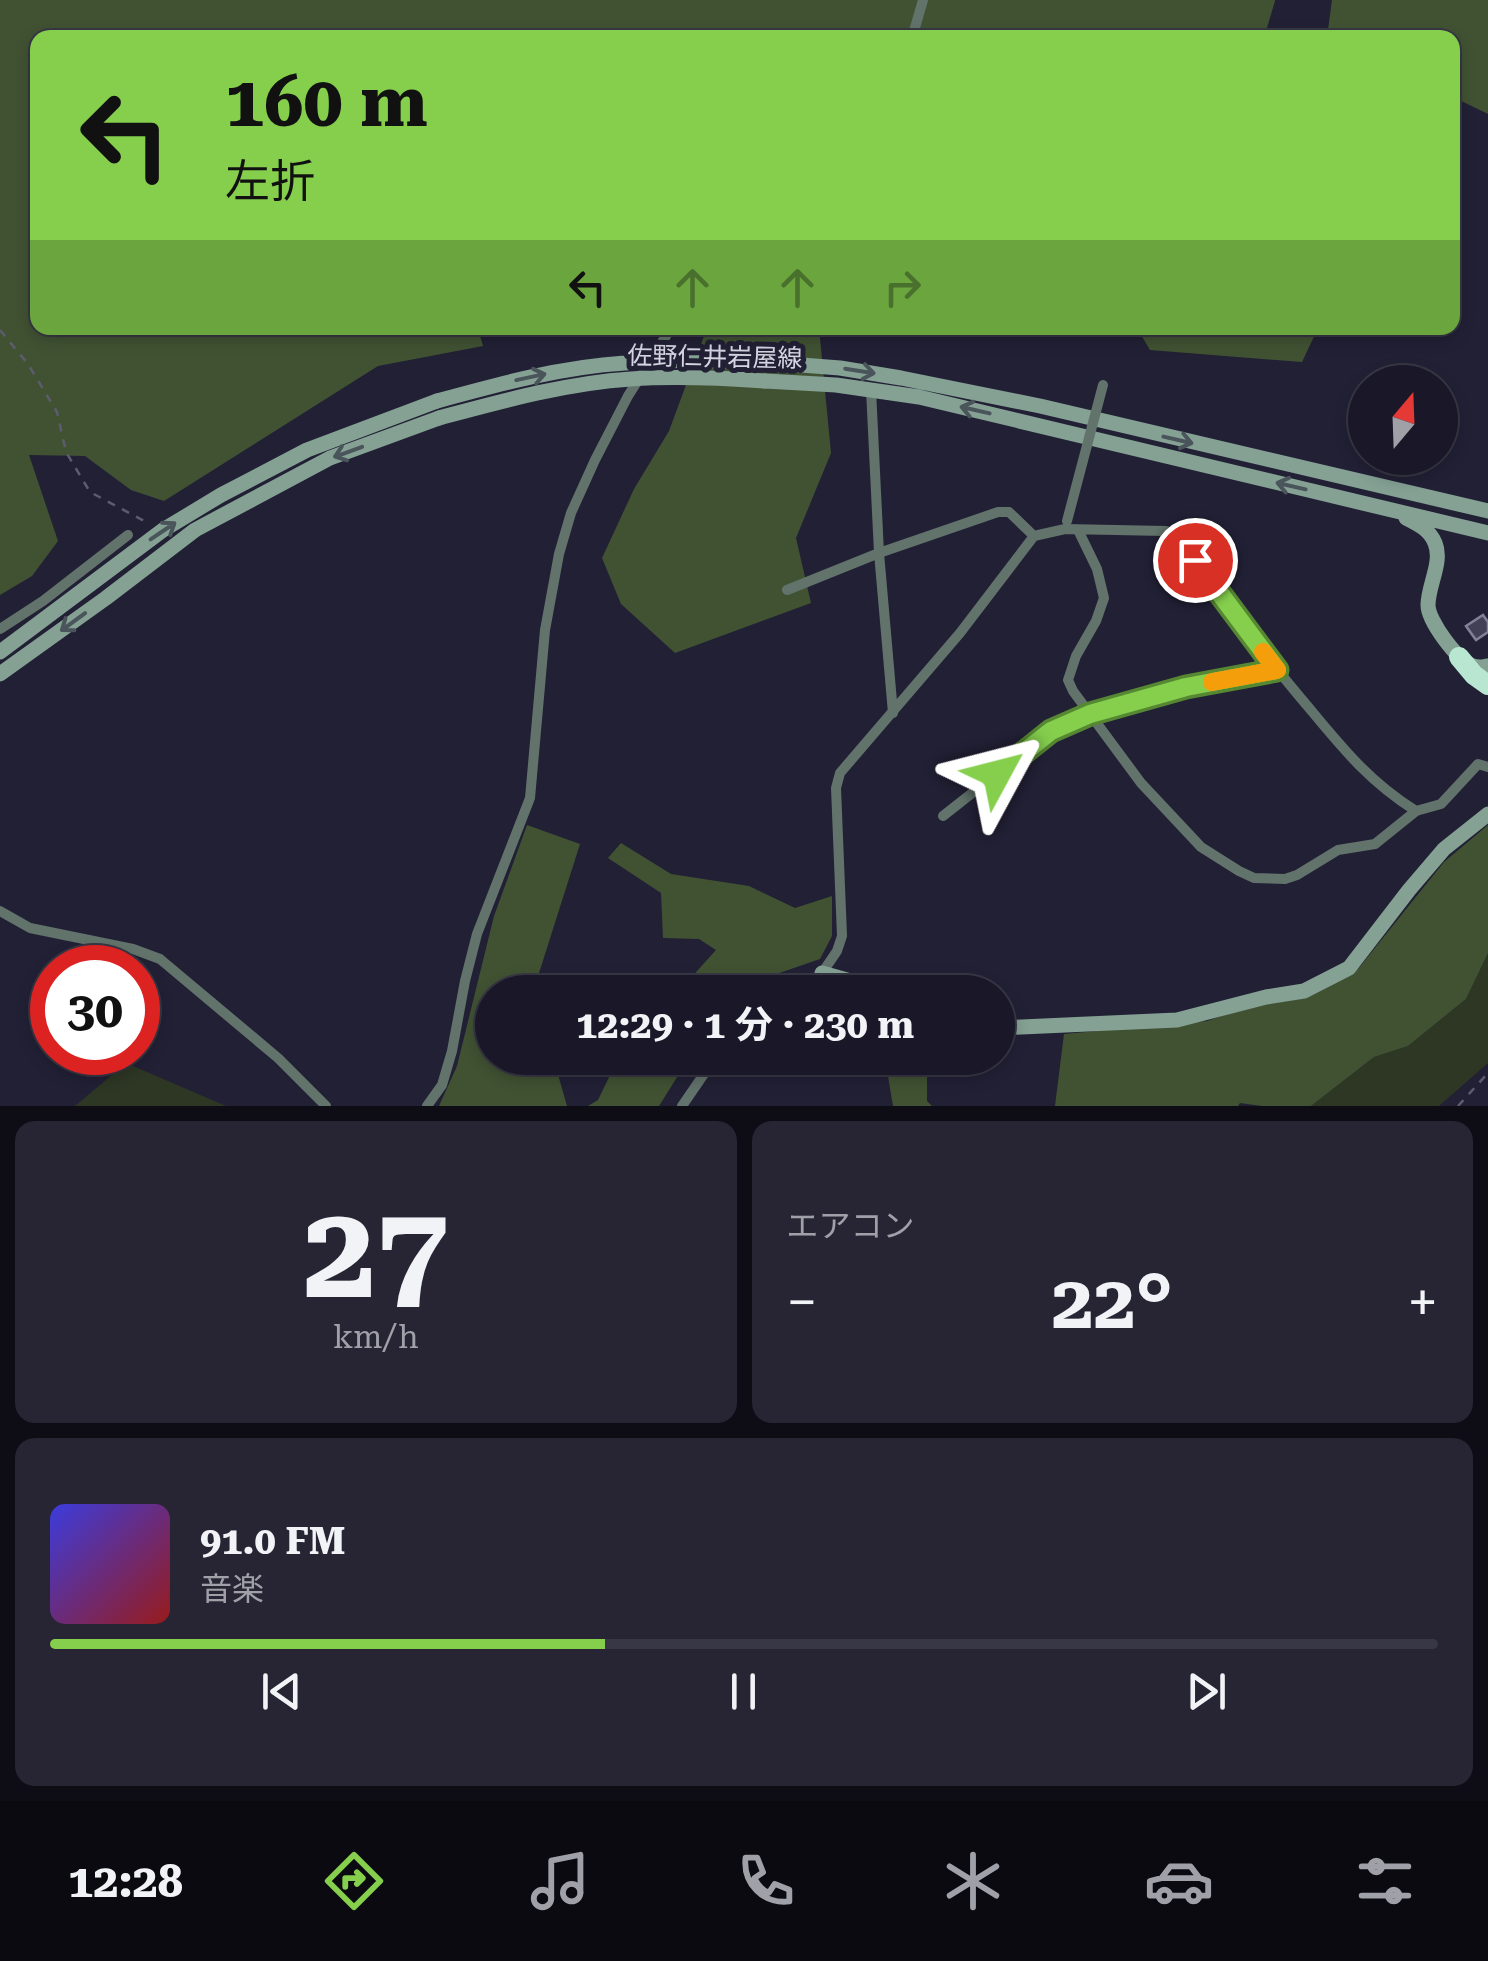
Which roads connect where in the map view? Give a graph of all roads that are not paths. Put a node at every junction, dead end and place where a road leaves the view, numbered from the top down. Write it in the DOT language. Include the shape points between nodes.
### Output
graph roads {
  1 [pos="923,0"];
  2 [pos="914,30"];
  3 [pos="667,335"];
  4 [pos="1103,385"];
  5 [pos="871,390"];
  6 [pos="1334,497"];
  7 [pos="1488,512"];
  8 [pos="1066,525"];
  9 [pos="1078,530"];
  10 [pos="1488,534"];
  11 [pos="128,535"];
  12 [pos="1034,536"];
  13 [pos="879,554"];
  14 [pos="1436,560"];
  15 [pos="788,590"];
  16 [pos="0,628"];
  17 [pos="0,652"];
  18 [pos="1459,656"];
  19 [pos="1488,666"];
  20 [pos="1277,670"];
  21 [pos="0,674"];
  22 [pos="1488,685"];
  23 [pos="892,713"];
  24 [pos="1090,714"];
  25 [pos="1488,767"];
  26 [pos="1416,811"];
  27 [pos="1488,814"];
  28 [pos="943,816"];
  29 [pos="0,912"];
  30 [pos="822,973"];
  31 [pos="829,975"];
  32 [pos="1015,1027"];
  33 [pos="703,1075"];
  34 [pos="326,1106"];
  35 [pos="427,1106"];
  36 [pos="682,1106"];
  1 -- 2 [label="street"];
  3 -- 35 [label="street" via="628,396 571,514 545,630 530,798 477,934 442,1085"];
  4 -- 8 [label="street, bridge"];
  6 -- 5 [label="main road, 佐野仁井岩屋線, one-way"];
  5 -- 13 [label="street"];
  5 -- 21 [label="main road, 佐野仁井岩屋線, one-way, bridge" via="724,378 630,379 439,418 330,458 196,530"];
  6 -- 10 [label="main road, 佐野仁井岩屋線"];
  6 -- 14 [label="main road" via="1418,524 1435,543"];
  17 -- 7 [label="main road, 佐野仁井岩屋線, one-way, bridge" via="163,530 307,450 490,386 623,363 763,362 870,373 1040,406"];
  8 -- 9 [label="street"];
  8 -- 12 [label="street"];
  9 -- 20 [label="street" via="1177,535"];
  9 -- 24 [label="street" via="1104,598 1068,680"];
  10 -- 14 [label="main road" via="1458,536"];
  11 -- 16 [label="street"];
  12 -- 13 [label="street" via="1009,512 998,512"];
  12 -- 23 [label="street"];
  13 -- 15 [label="street"];
  13 -- 23 [label="street"];
  14 -- 18 [label="main road" via="1429,614"];
  18 -- 19 [label="main road"];
  18 -- 22 [label="highway"];
  20 -- 24 [label="street"];
  20 -- 26 [label="street" via="1360,768"];
  23 -- 30 [label="street" via="840,774 836,788 842,936"];
  24 -- 26 [label="street" via="1140,783 1200,847 1254,878 1285,879 1338,850 1376,844"];
  24 -- 28 [label="street" via="1051,731"];
  25 -- 26 [label="street" via="1478,764 1441,804"];
  27 -- 32 [label="main road" via="1444,850 1350,968 1304,991 1176,1020"];
  29 -- 34 [label="street" via="30,928 160,959"];
  30 -- 31 [label="main road"];
  33 -- 36 [label="street"];
}
